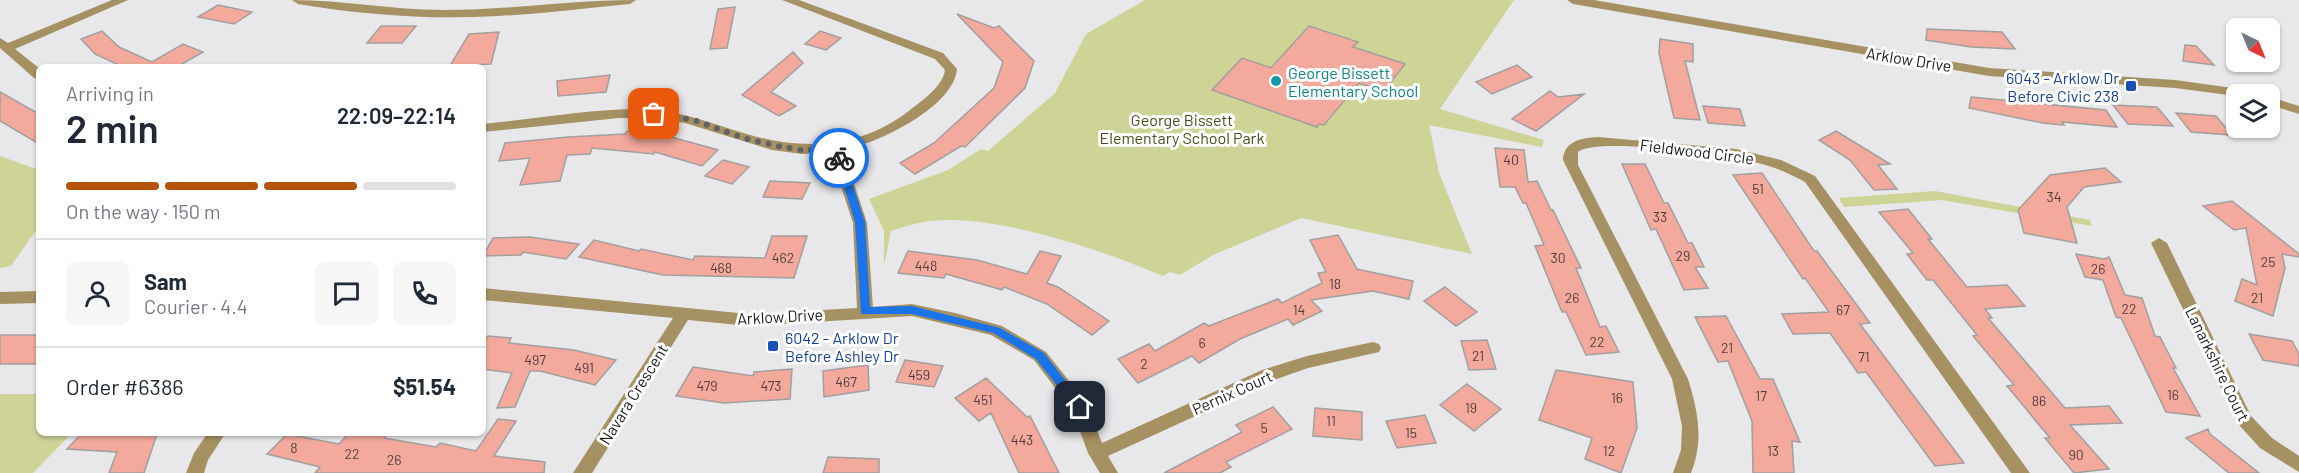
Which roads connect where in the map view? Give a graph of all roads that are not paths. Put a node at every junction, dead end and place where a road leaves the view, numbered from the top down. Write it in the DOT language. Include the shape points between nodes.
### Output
graph roads {
  1 [pos="122,0"];
  2 [pos="298,0"];
  3 [pos="630,0"];
  4 [pos="788,0"];
  5 [pos="1573,0"];
  6 [pos="3,45"];
  7 [pos="36,72"];
  8 [pos="2226,91"];
  9 [pos="2280,104"];
  10 [pos="2299,110"];
  11 [pos="486,128"];
  12 [pos="836,149"];
  13 [pos="2159,243"];
  14 [pos="486,294"];
  15 [pos="36,297"];
  16 [pos="0,298"];
  17 [pos="865,311"];
  18 [pos="682,315"];
  19 [pos="1373,348"];
  20 [pos="215,436"];
  21 [pos="1097,453"];
  22 [pos="2299,465"];
  23 [pos="195,473"];
  24 [pos="582,473"];
  25 [pos="1109,473"];
  26 [pos="1682,473"];
  27 [pos="2021,473"];
  1 -- 6 [label="street"];
  2 -- 3 [label="street" via="359,9 523,12"];
  4 -- 12 [label="street" via="926,50 951,69 946,83 893,129 859,145"];
  5 -- 8 [label="street, Arklow Drive" via="1989,72"];
  6 -- 7 [label="street"];
  9 -- 10 [label="street"];
  11 -- 12 [label="street" via="654,114 694,120 778,146"];
  12 -- 17 [label="street" via="860,222"];
  13 -- 22 [label="street, Lanarkshire Court" via="2245,420 2266,443"];
  14 -- 18 [label="street, Arklow Drive"];
  15 -- 16 [label="street"];
  17 -- 18 [label="street, Arklow Drive" via="749,320"];
  17 -- 21 [label="street, Arklow Drive" via="912,310 955,319 996,330 1040,356 1080,407"];
  18 -- 24 [label="street, Navara Crescent"];
  19 -- 21 [label="street, Pernix Court" via="1268,375"];
  20 -- 23 [label="street"];
  21 -- 25 [label="street, Arklow Drive"];
  26 -- 27 [label="street, Fieldwood Circle" via="1691,437 1680,379 1572,166 1570,155 1580,144 1606,141 1758,158 1810,179"];
}
